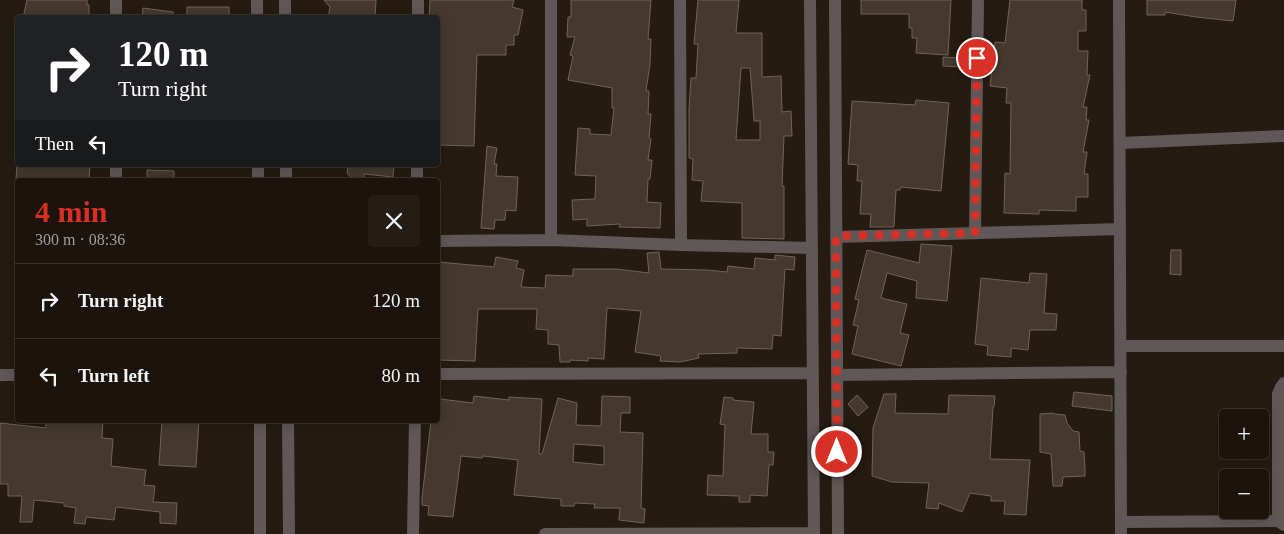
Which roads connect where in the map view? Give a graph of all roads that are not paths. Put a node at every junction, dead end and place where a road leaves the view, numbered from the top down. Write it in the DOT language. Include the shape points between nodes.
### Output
graph roads {
  1 [pos="116,0"];
  2 [pos="257,0"];
  3 [pos="285,0"];
  4 [pos="418,0"];
  5 [pos="551,0"];
  6 [pos="680,0"];
  7 [pos="810,0"];
  8 [pos="836,0"];
  9 [pos="978,0"];
  10 [pos="1119,0"];
  11 [pos="116,15"];
  12 [pos="258,15"];
  13 [pos="285,15"];
  14 [pos="418,15"];
  15 [pos="1284,136"];
  16 [pos="1120,143"];
  17 [pos="1120,229"];
  18 [pos="975,233"];
  19 [pos="836,236"];
  20 [pos="551,240"];
  21 [pos="440,241"];
  22 [pos="681,245"];
  23 [pos="812,248"];
  24 [pos="1120,346"];
  25 [pos="1284,346"];
  26 [pos="1120,372"];
  27 [pos="813,373"];
  28 [pos="15,374"];
  29 [pos="440,374"];
  30 [pos="0,375"];
  31 [pos="837,375"];
  32 [pos="1284,383"];
  33 [pos="260,423"];
  34 [pos="288,423"];
  35 [pos="414,423"];
  36 [pos="1281,523"];
  37 [pos="1121,528"];
  38 [pos="814,533"];
  39 [pos="260,534"];
  40 [pos="289,534"];
  41 [pos="413,534"];
  42 [pos="545,534"];
  43 [pos="679,534"];
  44 [pos="838,534"];
  1 -- 11 [label="street"];
  2 -- 12 [label="street"];
  3 -- 13 [label="street"];
  4 -- 14 [label="street"];
  5 -- 20 [label="street"];
  6 -- 22 [label="street"];
  7 -- 23 [label="street"];
  8 -- 19 [label="street"];
  9 -- 18 [label="street"];
  10 -- 16 [label="street"];
  15 -- 16 [label="street"];
  16 -- 17 [label="street"];
  17 -- 18 [label="street"];
  17 -- 24 [label="street"];
  18 -- 19 [label="street"];
  19 -- 31 [label="street"];
  20 -- 21 [label="street"];
  20 -- 22 [label="street"];
  22 -- 23 [label="street"];
  23 -- 27 [label="street"];
  24 -- 25 [label="street"];
  24 -- 26 [label="street"];
  26 -- 31 [label="street"];
  26 -- 37 [label="street"];
  27 -- 29 [label="street"];
  27 -- 38 [label="street"];
  28 -- 30 [label="street"];
  31 -- 44 [label="street"];
  32 -- 36 [label="street" via="1278,394"];
  33 -- 39 [label="street"];
  34 -- 40 [label="street"];
  35 -- 41 [label="street"];
  36 -- 37 [label="street"];
  38 -- 43 [label="street"];
  42 -- 43 [label="street"];
}
